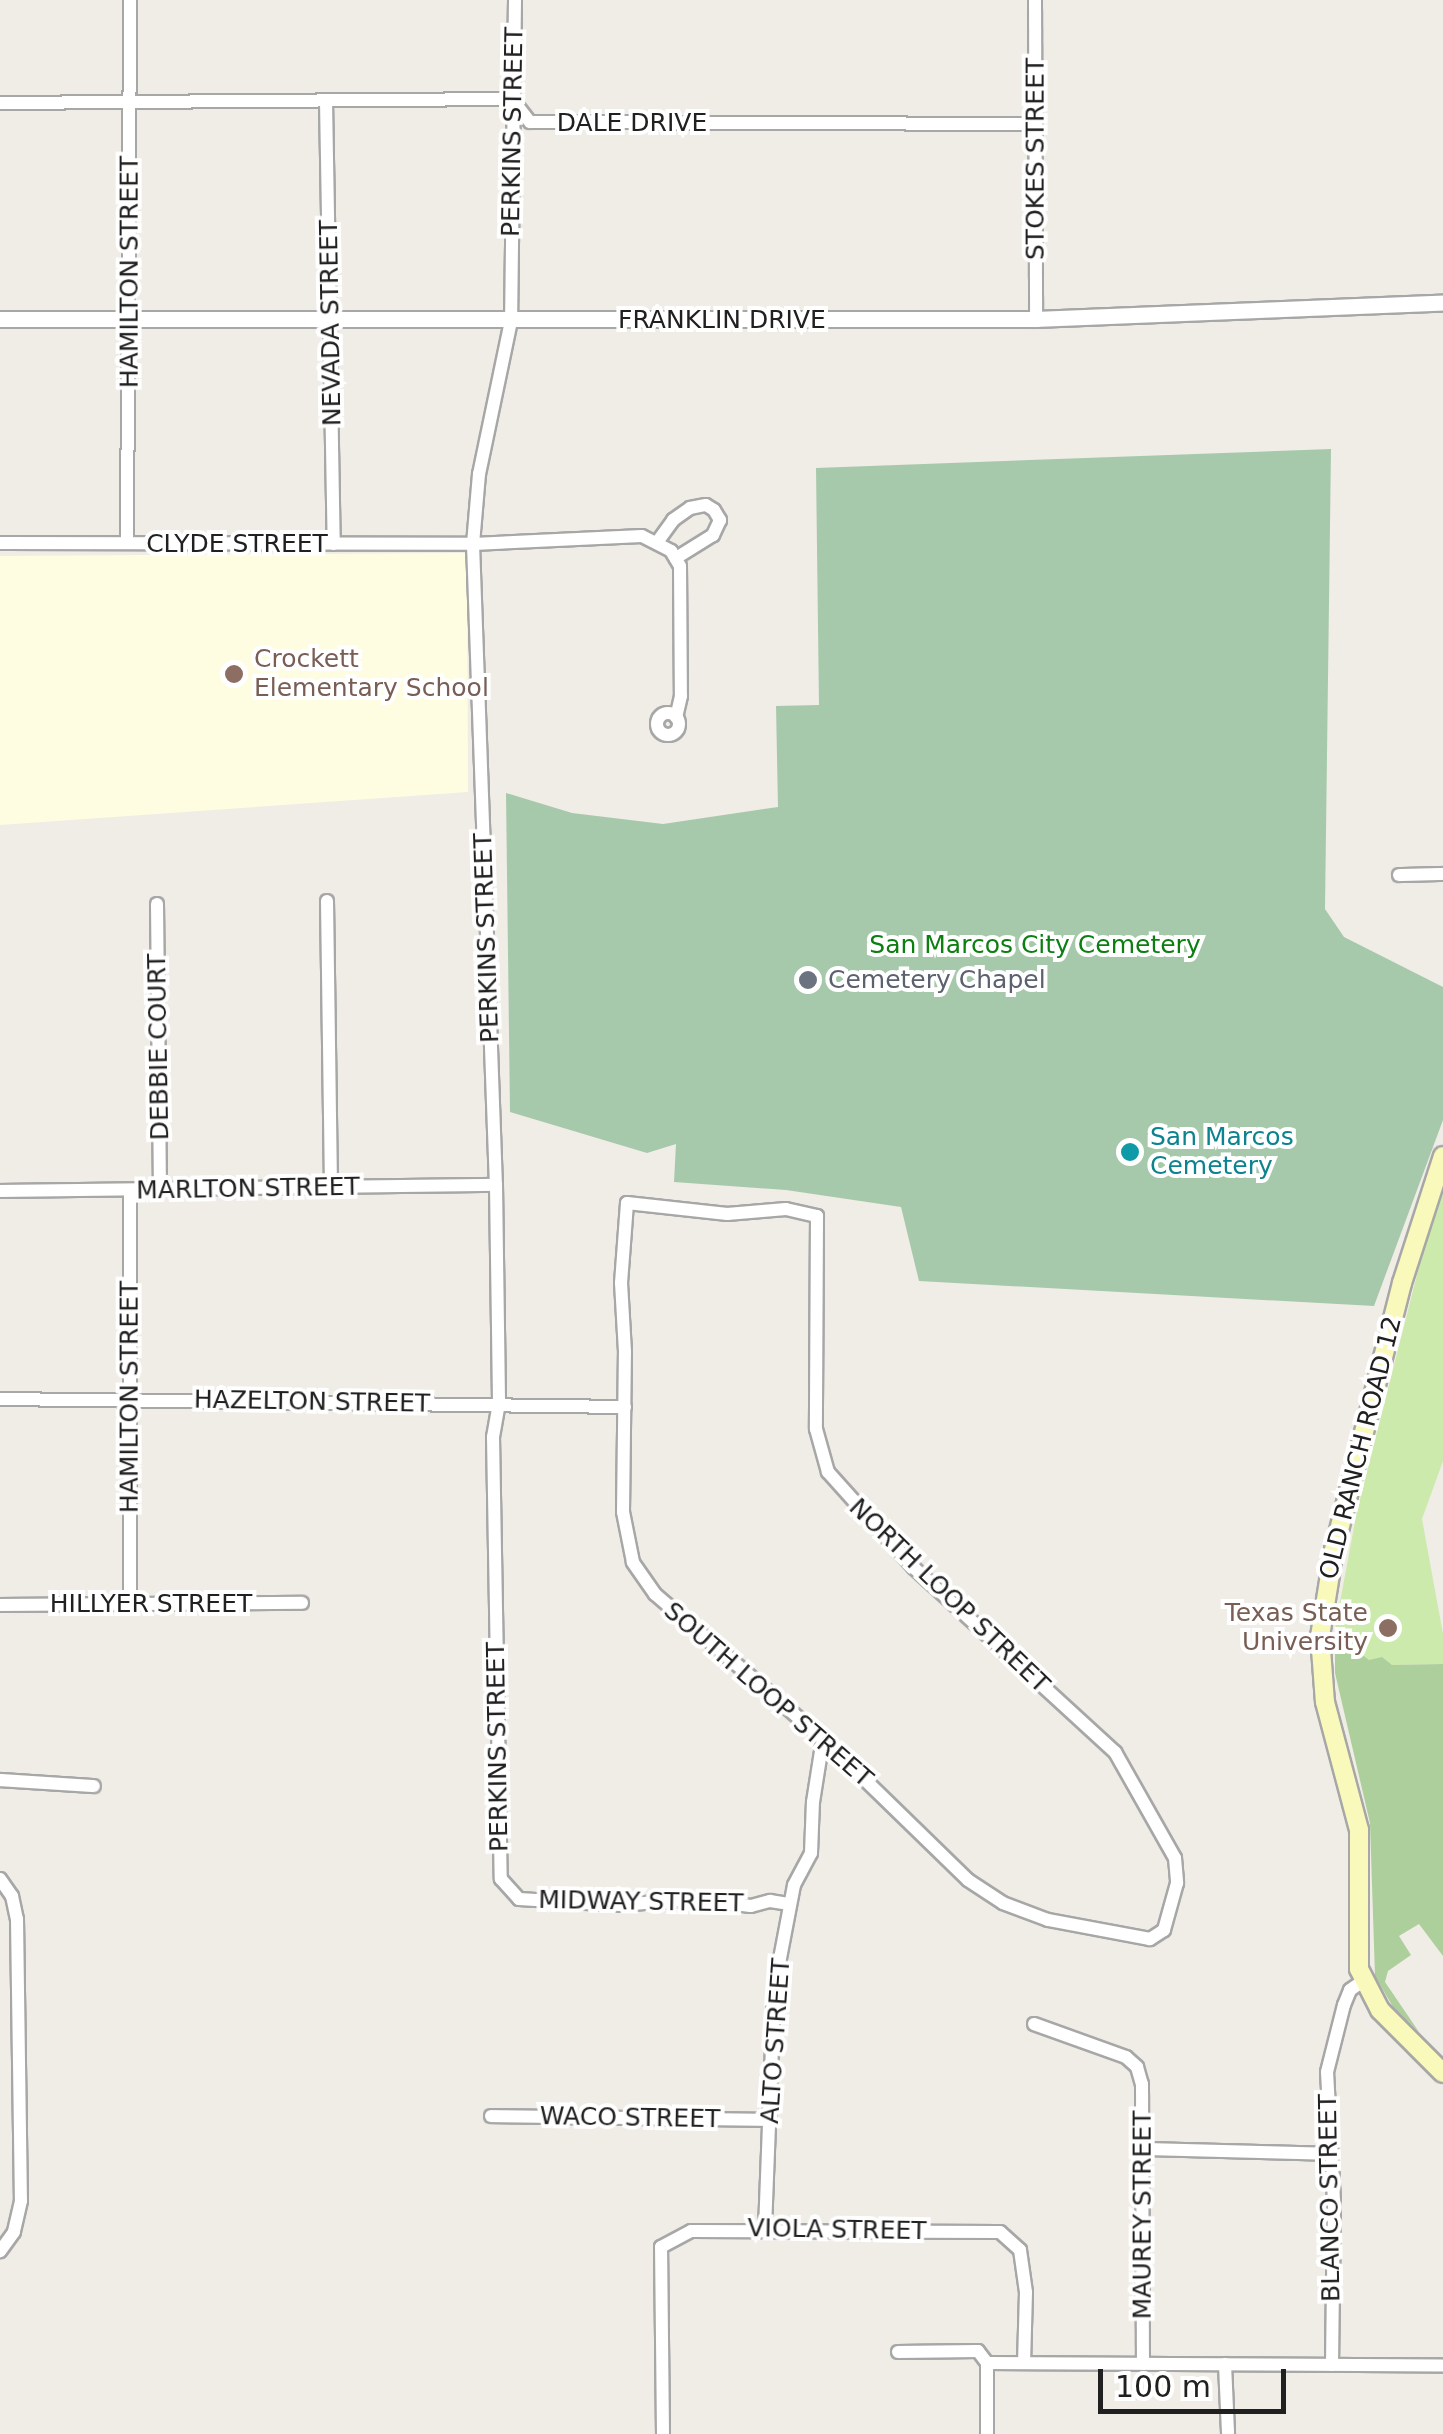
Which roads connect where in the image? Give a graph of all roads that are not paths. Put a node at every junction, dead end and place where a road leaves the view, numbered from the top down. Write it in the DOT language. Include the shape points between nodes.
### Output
graph roads {
  1 [pos="130,0"];
  2 [pos="515,0"];
  3 [pos="1035,0"];
  4 [pos="512,99"];
  5 [pos="326,102"];
  6 [pos="0,103"];
  7 [pos="129,103"];
  8 [pos="1036,124"];
  9 [pos="1443,303"];
  10 [pos="0,318"];
  11 [pos="131,318"];
  12 [pos="331,318"];
  13 [pos="1036,319"];
  14 [pos="510,321"];
  15 [pos="658,541"];
  16 [pos="0,543"];
  17 [pos="128,543"];
  18 [pos="334,544"];
  19 [pos="473,544"];
  20 [pos="676,558"];
  21 [pos="676,717"];
  22 [pos="1443,874"];
  23 [pos="1399,876"];
  24 [pos="327,900"];
  25 [pos="157,904"];
  26 [pos="1443,1156"];
  27 [pos="496,1184"];
  28 [pos="331,1188"];
  29 [pos="160,1190"];
  30 [pos="0,1191"];
  31 [pos="130,1191"];
  32 [pos="627,1203"];
  33 [pos="0,1399"];
  34 [pos="130,1400"];
  35 [pos="500,1403"];
  36 [pos="625,1407"];
  37 [pos="302,1602"];
  38 [pos="130,1604"];
  39 [pos="0,1605"];
  40 [pos="823,1739"];
  41 [pos="0,1780"];
  42 [pos="94,1786"];
  43 [pos="0,1879"];
  44 [pos="501,1879"];
  45 [pos="790,1904"];
  46 [pos="1115,1933"];
  47 [pos="1363,1981"];
  48 [pos="1034,2024"];
  49 [pos="1443,2073"];
  50 [pos="492,2116"];
  51 [pos="768,2120"];
  52 [pos="1142,2149"];
  53 [pos="1330,2154"];
  54 [pos="765,2229"];
  55 [pos="0,2251"];
  56 [pos="898,2352"];
  57 [pos="987,2363"];
  58 [pos="1024,2363"];
  59 [pos="1144,2364"];
  60 [pos="1225,2364"];
  61 [pos="1332,2365"];
  62 [pos="1443,2365"];
  63 [pos="663,2434"];
  64 [pos="987,2434"];
  65 [pos="1228,2434"];
  1 -- 7 [label="street, HAMILTON STREET"];
  2 -- 4 [label="street, PERKINS STREET"];
  3 -- 8 [label="street, STOKES STREET"];
  4 -- 5 [label="street"];
  4 -- 8 [label="street, DALE DRIVE" via="530,122"];
  4 -- 14 [label="street, PERKINS STREET"];
  5 -- 7 [label="street"];
  5 -- 12 [label="street, NEVADA STREET"];
  6 -- 7 [label="street"];
  7 -- 11 [label="street, HAMILTON STREET"];
  8 -- 13 [label="street, STOKES STREET"];
  9 -- 13 [label="street, FRANKLIN DRIVE"];
  10 -- 11 [label="street, FRANKLIN DRIVE"];
  11 -- 12 [label="street, FRANKLIN DRIVE"];
  11 -- 17 [label="street, HAMILTON STREET"];
  12 -- 14 [label="street, FRANKLIN DRIVE"];
  12 -- 18 [label="street, NEVADA STREET"];
  13 -- 14 [label="street, FRANKLIN DRIVE"];
  14 -- 19 [label="street, PERKINS STREET" via="479,474"];
  15 -- 19 [label="street, CLYDE STREET" via="642,536"];
  15 -- 20 [label="street"];
  15 -- 20 [label="street" via="690,508 714,510 720,520 713,535"];
  16 -- 17 [label="street, CLYDE STREET"];
  17 -- 18 [label="street, CLYDE STREET"];
  18 -- 19 [label="street, CLYDE STREET"];
  19 -- 27 [label="street, PERKINS STREET"];
  20 -- 21 [label="street"];
  22 -- 23 [label="street"];
  24 -- 28 [label="street"];
  25 -- 29 [label="street, DEBBIE COURT"];
  26 -- 47 [label="main road, OLD RANCH ROAD 12" via="1402,1283 1322,1622 1325,1702 1358,1830 1357,1951"];
  27 -- 28 [label="street, MARLTON STREET"];
  27 -- 35 [label="street, PERKINS STREET"];
  28 -- 29 [label="street, MARLTON STREET"];
  29 -- 31 [label="street, MARLTON STREET"];
  30 -- 31 [label="street, MARLTON STREET"];
  31 -- 34 [label="street, HAMILTON STREET"];
  32 -- 36 [label="street, SOUTH LOOP STREET" via="621,1283"];
  32 -- 46 [label="street, NORTH LOOP STREET" via="816,1216 816,1429 828,1472 914,1568 1115,1752 1175,1858 1172,1912 1164,1930 1150,1939"];
  33 -- 34 [label="street, HAZELTON STREET"];
  34 -- 35 [label="street, HAZELTON STREET"];
  34 -- 38 [label="street, HAMILTON STREET"];
  35 -- 36 [label="street, HAZELTON STREET"];
  35 -- 44 [label="street, PERKINS STREET" via="493,1437"];
  36 -- 40 [label="street, SOUTH LOOP STREET" via="623,1512 633,1562 670,1610"];
  37 -- 38 [label="street, HILLYER STREET"];
  38 -- 39 [label="street, HILLYER STREET"];
  40 -- 45 [label="street, ALTO STREET" via="811,1853"];
  40 -- 46 [label="street, SOUTH LOOP STREET" via="968,1880 1048,1920"];
  41 -- 42 [label="street"];
  43 -- 55 [label="street" via="17,1919 21,2179 20,2218"];
  44 -- 45 [label="street, MIDWAY STREET" via="519,1899"];
  45 -- 51 [label="street, ALTO STREET" via="774,1990"];
  47 -- 49 [label="main road" via="1380,2010"];
  47 -- 53 [label="street, BLANCO STREET" via="1344,2005 1328,2072"];
  48 -- 52 [label="street, MAUREY STREET" via="1126,2057 1137,2068"];
  50 -- 51 [label="street, WACO STREET"];
  51 -- 54 [label="street, ALTO STREET"];
  52 -- 53 [label="street"];
  52 -- 59 [label="street, MAUREY STREET"];
  53 -- 61 [label="street, BLANCO STREET"];
  54 -- 58 [label="street, VIOLA STREET" via="1000,2232 1020,2250"];
  54 -- 63 [label="street, VIOLA STREET" via="691,2230 661,2247"];
  56 -- 57 [label="street" via="978,2351"];
  57 -- 58 [label="street"];
  57 -- 64 [label="street"];
  58 -- 59 [label="street"];
  59 -- 60 [label="street"];
  60 -- 61 [label="street"];
  60 -- 65 [label="street"];
  61 -- 62 [label="street"];
}
